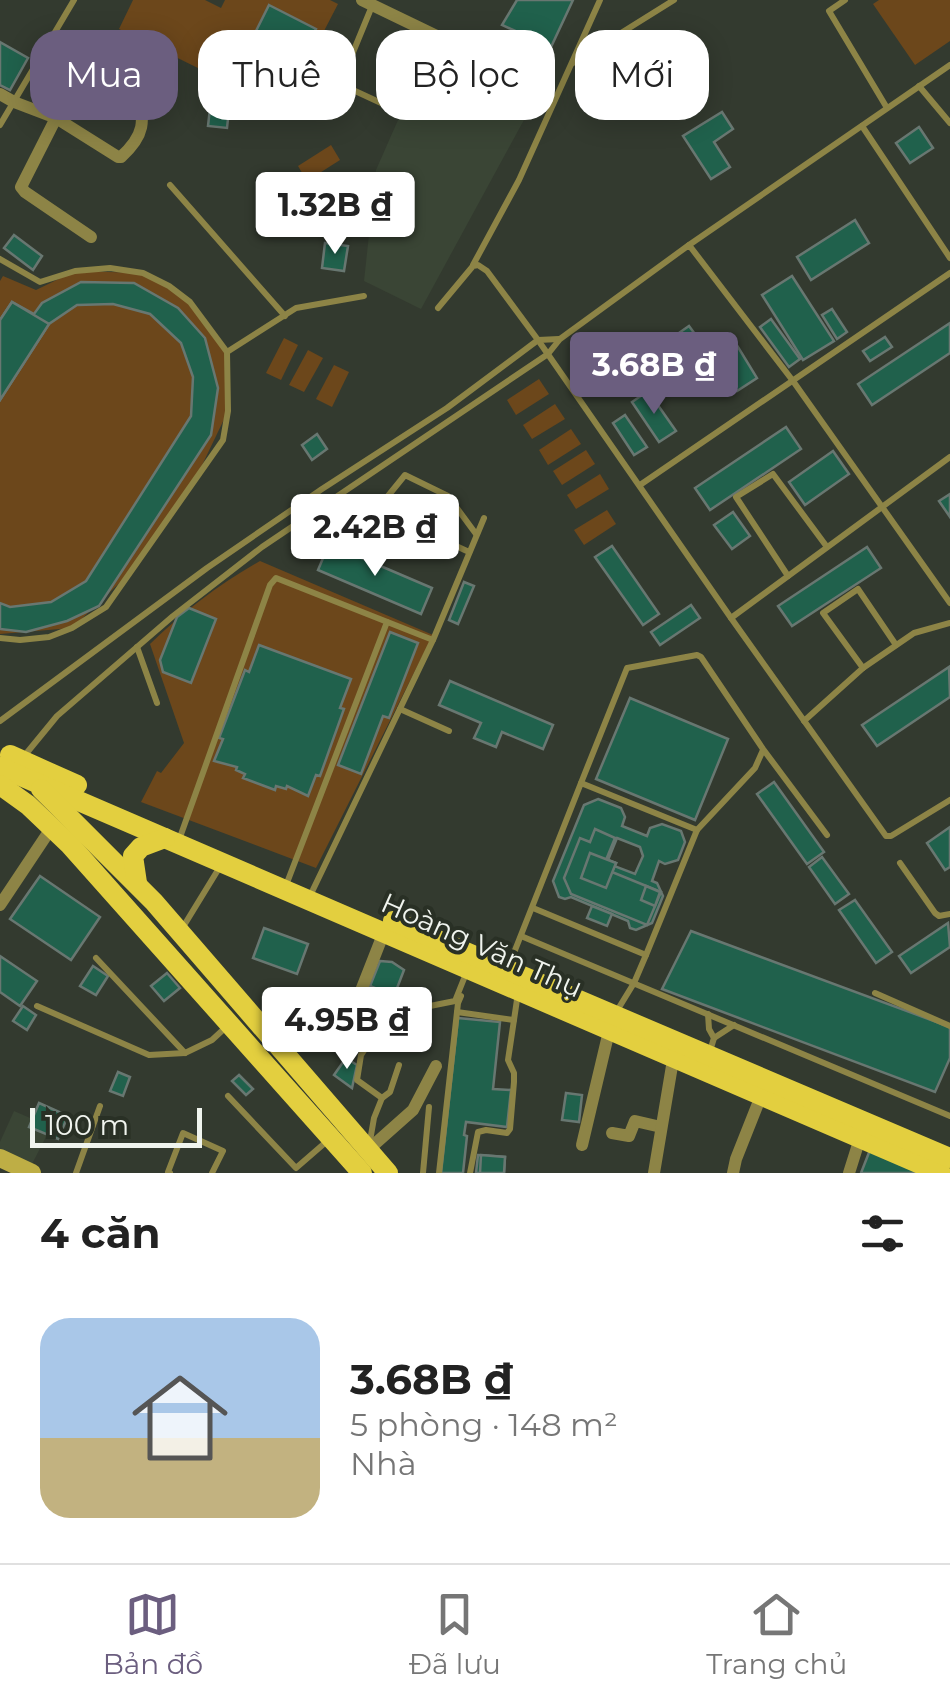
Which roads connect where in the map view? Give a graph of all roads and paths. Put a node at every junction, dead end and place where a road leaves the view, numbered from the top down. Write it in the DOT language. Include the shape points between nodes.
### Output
graph roads {
  1 [pos="74,0"];
  2 [pos="600,0"];
  3 [pos="674,0"];
  4 [pos="822,0"];
  5 [pos="845,0"];
  6 [pos="367,3"];
  7 [pos="829,10"];
  8 [pos="424,30"];
  9 [pos="570,65"];
  10 [pos="950,65"];
  11 [pos="920,86"];
  12 [pos="0,94"];
  13 [pos="376,101"];
  14 [pos="14,102"];
  15 [pos="30,108"];
  16 [pos="887,108"];
  17 [pos="55,120"];
  18 [pos="59,120"];
  19 [pos="143,120"];
  20 [pos="950,123"];
  21 [pos="0,126"];
  22 [pos="862,126"];
  23 [pos="170,185"];
  24 [pos="91,237"];
  25 [pos="689,245"];
  26 [pos="950,258"];
  27 [pos="0,260"];
  28 [pos="472,266"];
  29 [pos="950,273"];
  30 [pos="364,296"];
  31 [pos="438,308"];
  32 [pos="285,316"];
  33 [pos="560,339"];
  34 [pos="538,340"];
  35 [pos="227,352"];
  36 [pos="548,354"];
  37 [pos="793,380"];
  38 [pos="950,457"];
  39 [pos="640,486"];
  40 [pos="882,507"];
  41 [pos="484,518"];
  42 [pos="476,536"];
  43 [pos="827,547"];
  44 [pos="469,552"];
  45 [pos="788,576"];
  46 [pos="950,603"];
  47 [pos="731,618"];
  48 [pos="386,622"];
  49 [pos="950,623"];
  50 [pos="0,638"];
  51 [pos="433,640"];
  52 [pos="896,645"];
  53 [pos="136,647"];
  54 [pos="863,668"];
  55 [pos="158,704"];
  56 [pos="400,708"];
  57 [pos="0,720"];
  58 [pos="804,721"];
  59 [pos="449,730"];
  60 [pos="764,749"];
  61 [pos="8,756"];
  62 [pos="32,781"];
  63 [pos="582,783"];
  64 [pos="0,785"];
  65 [pos="950,800"];
  66 [pos="52,826"];
  67 [pos="696,830"];
  68 [pos="826,835"];
  69 [pos="174,838"];
  70 [pos="223,862"];
  71 [pos="900,864"];
  72 [pos="136,883"];
  73 [pos="287,883"];
  74 [pos="311,894"];
  75 [pos="0,905"];
  76 [pos="533,908"];
  77 [pos="950,914"];
  78 [pos="387,926"];
  79 [pos="180,932"];
  80 [pos="521,936"];
  81 [pos="646,954"];
  82 [pos="96,958"];
  83 [pos="508,969"];
  84 [pos="469,971"];
  85 [pos="634,984"];
  86 [pos="518,992"];
  87 [pos="875,993"];
  88 [pos="37,1006"];
  89 [pos="248,1010"];
  90 [pos="353,1011"];
  91 [pos="458,1012"];
  92 [pos="708,1014"];
  93 [pos="514,1020"];
  94 [pos="409,1022"];
  95 [pos="611,1022"];
  96 [pos="230,1024"];
  97 [pos="734,1025"];
  98 [pos="950,1026"];
  99 [pos="416,1048"];
  100 [pos="676,1050"];
  101 [pos="185,1054"];
  102 [pos="709,1055"];
  103 [pos="399,1065"];
  104 [pos="436,1066"];
  105 [pos="228,1096"];
  106 [pos="761,1096"];
  107 [pos="382,1098"];
  108 [pos="100,1106"];
  109 [pos="430,1107"];
  110 [pos="950,1116"];
  111 [pos="660,1127"];
  112 [pos="612,1132"];
  113 [pos="331,1138"];
  114 [pos="860,1138"];
  115 [pos="582,1144"];
  116 [pos="368,1150"];
  117 [pos="0,1158"];
  118 [pos="944,1163"];
  119 [pos="32,1173"];
  120 [pos="76,1173"];
  121 [pos="170,1173"];
  122 [pos="212,1173"];
  123 [pos="362,1173"];
  124 [pos="388,1173"];
  125 [pos="422,1173"];
  126 [pos="439,1173"];
  127 [pos="470,1173"];
  128 [pos="654,1173"];
  129 [pos="733,1173"];
  130 [pos="850,1173"];
  1 -- 14 [label="lane"];
  2 -- 9 [label="lane"];
  3 -- 9 [label="lane"];
  4 -- 7 [label="lane"];
  5 -- 7 [label="lane"];
  6 -- 8 [label="street"];
  6 -- 13 [label="lane" via="340,84"];
  7 -- 16 [label="lane"];
  9 -- 28 [label="lane"];
  10 -- 11 [label="lane"];
  11 -- 16 [label="lane"];
  11 -- 20 [label="lane"];
  12 -- 14 [label="street"];
  14 -- 15 [label="street"];
  14 -- 21 [label="lane"];
  16 -- 22 [label="lane"];
  17 -- 24 [label="street" via="21,188"];
  18 -- 19 [label="street" via="118,157"];
  22 -- 25 [label="lane"];
  22 -- 26 [label="lane"];
  23 -- 32 [label="lane"];
  25 -- 33 [label="lane"];
  25 -- 37 [label="lane"];
  27 -- 35 [label="lane" via="40,282 75,271 144,272 190,302"];
  28 -- 31 [label="lane"];
  28 -- 34 [label="lane" via="487,271"];
  29 -- 37 [label="lane"];
  30 -- 32 [label="lane" via="296,308"];
  32 -- 35 [label="lane"];
  33 -- 34 [label="lane"];
  33 -- 36 [label="lane"];
  34 -- 36 [label="lane"];
  34 -- 57 [label="lane"];
  35 -- 50 [label="lane" via="223,440 106,607 49,637"];
  36 -- 39 [label="lane"];
  36 -- 53 [label="lane" via="262,547"];
  37 -- 39 [label="lane"];
  37 -- 40 [label="lane"];
  38 -- 40 [label="lane"];
  39 -- 47 [label="lane"];
  40 -- 43 [label="lane"];
  40 -- 46 [label="lane"];
  41 -- 42 [label="lane"];
  42 -- 44 [label="lane"];
  42 -- 44 [label="lane" via="448,496 405,474 379,507"];
  43 -- 45 [label="lane"];
  43 -- 45 [label="lane" via="773,474 736,497"];
  44 -- 51 [label="lane"];
  45 -- 47 [label="lane"];
  47 -- 58 [label="lane"];
  48 -- 51 [label="lane"];
  48 -- 69 [label="lane" via="276,578 270,584"];
  48 -- 73 [label="lane"];
  49 -- 52 [label="lane"];
  51 -- 56 [label="lane"];
  52 -- 54 [label="lane"];
  52 -- 54 [label="lane" via="858,589 823,613"];
  53 -- 55 [label="lane"];
  53 -- 61 [label="lane"];
  54 -- 58 [label="lane"];
  56 -- 59 [label="lane"];
  56 -- 74 [label="lane"];
  58 -- 65 [label="lane" via="886,836"];
  60 -- 63 [label="lane" via="702,657 631,666"];
  60 -- 67 [label="lane" via="755,768"];
  60 -- 68 [label="lane"];
  61 -- 62 [label="main road"];
  61 -- 69 [label="main road, Hoàng Văn Thụ"];
  62 -- 69 [label="main road, Hoàng Văn Thụ"];
  62 -- 72 [label="main road"];
  63 -- 67 [label="lane"];
  63 -- 76 [label="lane"];
  64 -- 66 [label="main road"];
  66 -- 75 [label="street"];
  66 -- 96 [label="main road"];
  67 -- 81 [label="lane"];
  69 -- 70 [label="main road, Hoàng Văn Thụ"];
  69 -- 72 [label="main road" via="141,847 133,856"];
  69 -- 73 [label="main road, Hoàng Văn Thụ"];
  70 -- 73 [label="main road, Hoàng Văn Thụ"];
  70 -- 79 [label="lane"];
  71 -- 77 [label="lane" via="935,914"];
  72 -- 79 [label="main road"];
  73 -- 74 [label="main road, Hoàng Văn Thụ"];
  74 -- 78 [label="main road, Hoàng Văn Thụ"];
  76 -- 80 [label="lane"];
  76 -- 81 [label="lane"];
  78 -- 83 [label="main road, Hoàng Văn Thụ"];
  78 -- 84 [label="main road, Hoàng Văn Thụ"];
  78 -- 90 [label="street"];
  79 -- 89 [label="main road"];
  80 -- 83 [label="lane"];
  80 -- 85 [label="lane"];
  81 -- 85 [label="lane"];
  82 -- 101 [label="lane"];
  83 -- 95 [label="main road, Hoàng Văn Thụ"];
  84 -- 86 [label="main road, Hoàng Văn Thụ"];
  84 -- 91 [label="lane"];
  84 -- 94 [label="lane" via="454,1001 430,1006"];
  85 -- 92 [label="lane"];
  85 -- 95 [label="lane"];
  86 -- 93 [label="lane"];
  86 -- 95 [label="main road, Hoàng Văn Thụ"];
  87 -- 98 [label="lane"];
  88 -- 101 [label="lane" via="148,1055"];
  89 -- 96 [label="main road"];
  89 -- 116 [label="main road"];
  91 -- 93 [label="lane"];
  91 -- 126 [label="lane"];
  92 -- 97 [label="lane"];
  92 -- 102 [label="lane"];
  93 -- 127 [label="lane" via="510,1127 507,1133 475,1135"];
  94 -- 99 [label="lane" via="405,1039"];
  94 -- 107 [label="lane" via="389,1013 361,1055 357,1080"];
  95 -- 100 [label="main road, Hoàng Văn Thụ"];
  95 -- 115 [label="street"];
  96 -- 101 [label="lane"];
  96 -- 113 [label="main road"];
  97 -- 102 [label="lane"];
  97 -- 110 [label="lane"];
  100 -- 102 [label="main road, Hoàng Văn Thụ"];
  100 -- 111 [label="street"];
  102 -- 106 [label="main road, Hoàng Văn Thụ"];
  102 -- 118 [label="main road, Hoàng Văn Thụ"];
  103 -- 107 [label="lane"];
  104 -- 116 [label="street" via="413,1110"];
  105 -- 113 [label="lane" via="296,1168"];
  106 -- 114 [label="main road, Hoàng Văn Thụ"];
  106 -- 129 [label="street"];
  107 -- 116 [label="lane"];
  108 -- 120 [label="lane"];
  109 -- 125 [label="lane"];
  111 -- 112 [label="street" via="635,1121 629,1136"];
  111 -- 128 [label="street"];
  113 -- 123 [label="main road"];
  114 -- 118 [label="main road, Hoàng Văn Thụ"];
  114 -- 130 [label="street"];
  116 -- 124 [label="main road"];
  117 -- 119 [label="street"];
  121 -- 122 [label="lane" via="183,1133 223,1151"];
}
